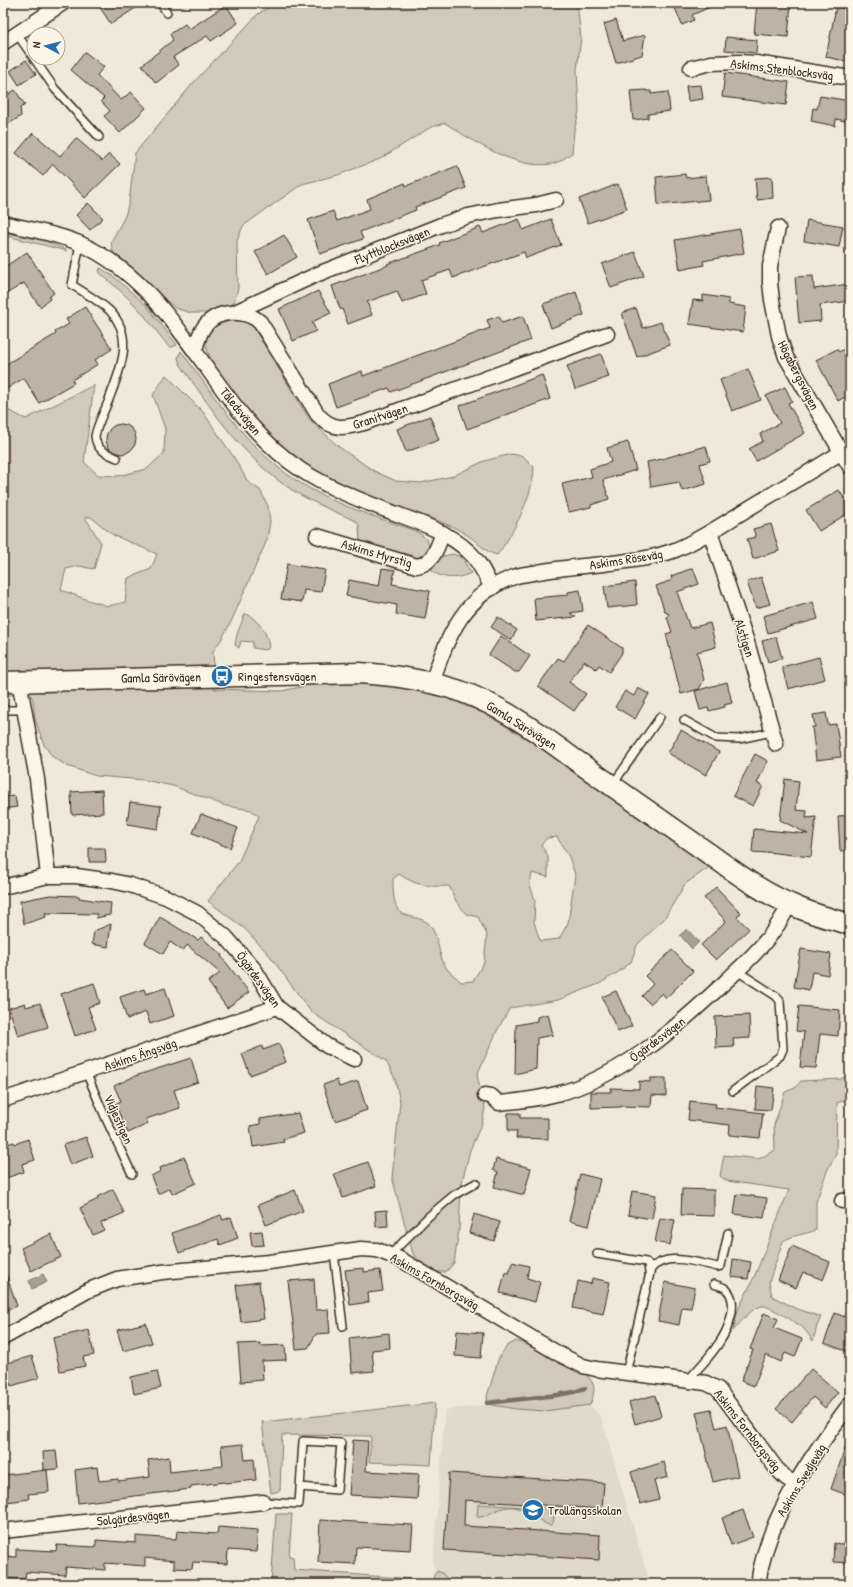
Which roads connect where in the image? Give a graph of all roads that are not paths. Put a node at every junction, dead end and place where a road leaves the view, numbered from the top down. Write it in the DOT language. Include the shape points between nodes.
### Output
graph roads {
  1 [pos="62,3"];
  2 [pos="160,3"];
  3 [pos="167,14"];
  4 [pos="17,34"];
  5 [pos="3,43"];
  6 [pos="691,68"];
  7 [pos="850,78"];
  8 [pos="99,136"];
  9 [pos="556,200"];
  10 [pos="3,223"];
  11 [pos="778,228"];
  12 [pos="80,244"];
  13 [pos="234,312"];
  14 [pos="608,334"];
  15 [pos="195,350"];
  16 [pos="846,449"];
  17 [pos="117,458"];
  18 [pos="850,467"];
  19 [pos="710,532"];
  20 [pos="443,533"];
  21 [pos="317,536"];
  22 [pos="492,588"];
  23 [pos="11,682"];
  24 [pos="432,683"];
  25 [pos="3,710"];
  26 [pos="24,710"];
  27 [pos="660,717"];
  28 [pos="684,720"];
  29 [pos="774,738"];
  30 [pos="612,785"];
  31 [pos="48,876"];
  32 [pos="3,887"];
  33 [pos="789,904"];
  34 [pos="850,924"];
  35 [pos="737,971"];
  36 [pos="277,1007"];
  37 [pos="354,1059"];
  38 [pos="86,1072"];
  39 [pos="733,1091"];
  40 [pos="485,1095"];
  41 [pos="3,1100"];
  42 [pos="132,1174"];
  43 [pos="476,1183"];
  44 [pos="728,1233"];
  45 [pos="334,1253"];
  46 [pos="597,1254"];
  47 [pos="390,1255"];
  48 [pos="649,1273"];
  49 [pos="714,1284"];
  50 [pos="343,1326"];
  51 [pos="3,1338"];
  52 [pos="626,1373"];
  53 [pos="687,1381"];
  54 [pos="850,1404"];
  55 [pos="795,1484"];
  56 [pos="300,1487"];
  57 [pos="263,1502"];
  58 [pos="3,1531"];
  59 [pos="758,1584"];
  1 -- 4 [label="street"];
  2 -- 3 [label="lane"];
  4 -- 5 [label="street"];
  4 -- 8 [label="lane" via="55,89"];
  6 -- 7 [label="street, Askims Stenblocksväg" via="711,63 739,62"];
  9 -- 13 [label="street, Flyttblocksvägen" via="468,216 441,225 318,274"];
  10 -- 12 [label="street, Tåledsvägen" via="51,234"];
  11 -- 16 [label="street, Högabergsvägen" via="770,266 770,283 779,336 786,356 829,432"];
  12 -- 15 [label="street, Tåledsvägen" via="105,258 150,294"];
  12 -- 17 [label="lane" via="72,285 109,311 122,327 124,336 124,352 116,381 95,436 96,443 101,449"];
  13 -- 14 [label="street, Granitvägen" via="254,316 260,322 318,415 326,423 340,427 364,423"];
  13 -- 15 [label="street, Granitvägen" via="218,316 205,326"];
  15 -- 20 [label="street, Tåledsvägen" via="242,415 290,462 348,495"];
  16 -- 18 [label="street, Högabergsvägen"];
  16 -- 19 [label="street, Askims Röseväg"];
  19 -- 22 [label="street, Askims Röseväg" via="676,550 655,557 521,575"];
  19 -- 29 [label="street, Alstigen" via="747,642"];
  20 -- 21 [label="street, Askims Myrstig" via="431,559 417,566"];
  20 -- 22 [label="street, Tåledsvägen" via="475,558"];
  22 -- 24 [label="street, Askims Röseväg" via="472,604 454,628 445,644"];
  23 -- 24 [label="street, Gamla Särövägen" via="360,673 400,676"];
  23 -- 26 [label="street"];
  24 -- 30 [label="street, Gamla Särövägen" via="461,692 510,715"];
  25 -- 26 [label="lane"];
  26 -- 31 [label="street" via="37,778"];
  27 -- 30 [label="lane"];
  28 -- 29 [label="lane" via="716,738"];
  30 -- 33 [label="street, Gamla Särövägen" via="727,866"];
  31 -- 32 [label="street, Ögärdesvägen"];
  31 -- 36 [label="street, Ögärdesvägen" via="76,876 130,885 166,897 195,912 238,950 255,970"];
  33 -- 34 [label="street, Gamla Särövägen"];
  33 -- 35 [label="street, Ögärdesvägen" via="767,940"];
  35 -- 39 [label="lane" via="780,1001 783,1049 780,1056"];
  35 -- 40 [label="street, Ögärdesvägen" via="656,1044 609,1073 548,1096 499,1103"];
  36 -- 37 [label="street, Ögärdesvägen" via="327,1046"];
  36 -- 38 [label="street, Askims Ängsväg"];
  38 -- 41 [label="street, Askims Ängsväg"];
  38 -- 42 [label="lane, Vidjestigen"];
  43 -- 47 [label="lane" via="454,1195"];
  44 -- 48 [label="lane" via="721,1266 668,1259 655,1265"];
  45 -- 47 [label="street, Askims Fornborgsväg" via="370,1249"];
  45 -- 50 [label="lane"];
  45 -- 51 [label="street, Askims Fornborgsväg" via="118,1279 89,1290"];
  46 -- 48 [label="lane" via="646,1262"];
  47 -- 52 [label="street, Askims Fornborgsväg" via="574,1362 596,1369"];
  48 -- 52 [label="lane"];
  49 -- 53 [label="lane" via="730,1294 733,1308 730,1319 720,1343"];
  52 -- 53 [label="street, Askims Fornborgsväg"];
  53 -- 55 [label="street, Askims Fornborgsväg" via="706,1383 718,1389 776,1468"];
  54 -- 55 [label="street, Askims Svedjeväg"];
  55 -- 59 [label="street, Askims Svedjeväg" via="768,1542"];
  56 -- 56 [label="lane" via="337,1490 341,1444 303,1441"];
  56 -- 57 [label="lane" via="298,1504"];
  57 -- 58 [label="street, Solgärdesvägen"];
}
